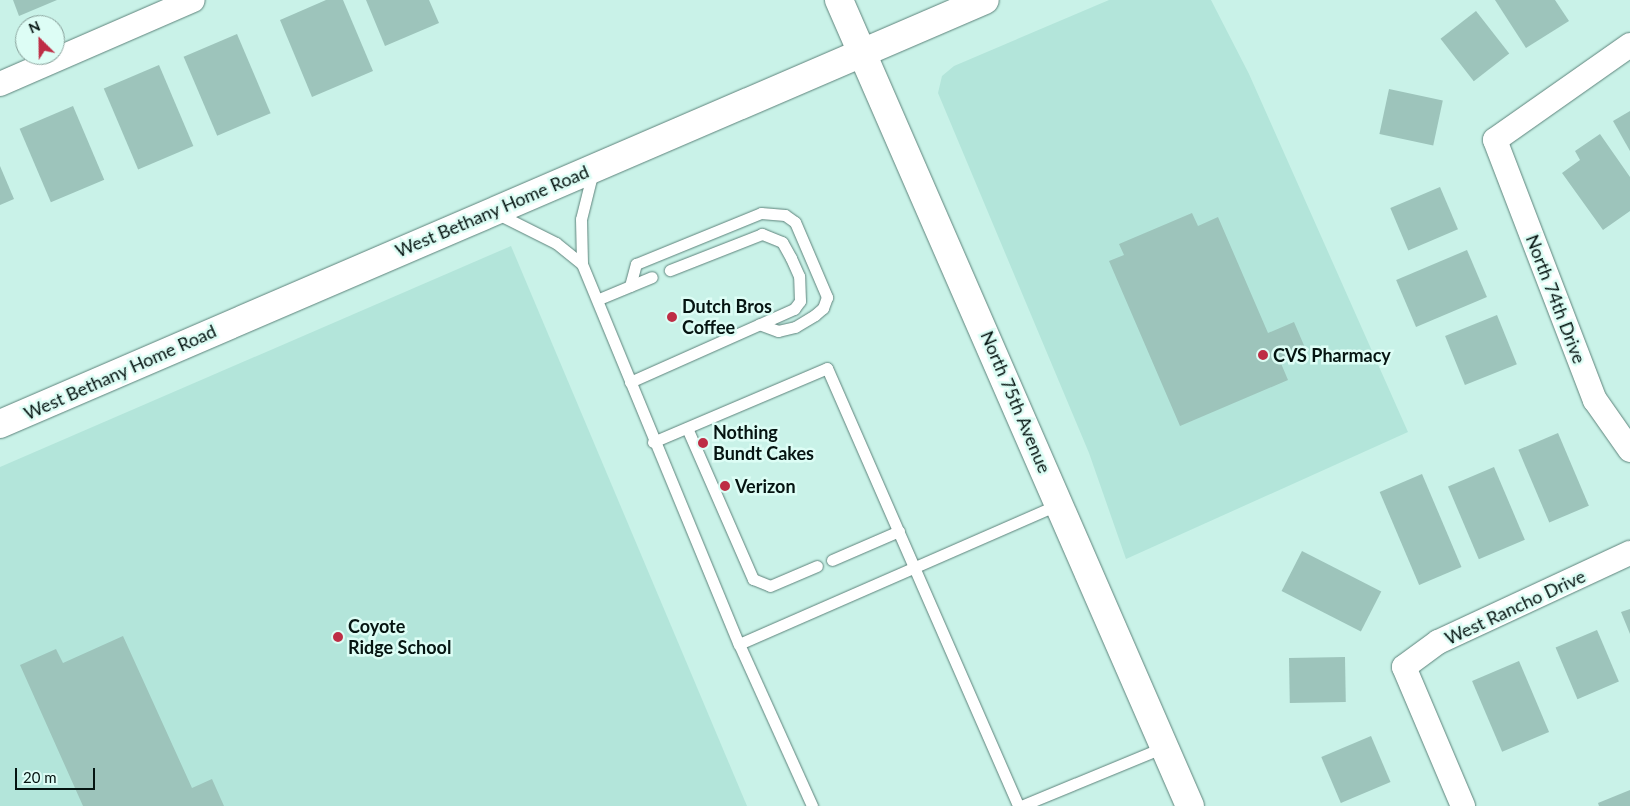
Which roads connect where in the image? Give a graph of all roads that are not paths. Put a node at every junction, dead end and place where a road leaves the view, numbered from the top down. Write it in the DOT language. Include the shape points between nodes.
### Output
graph roads {
  1 [pos="194,0"];
  2 [pos="839,0"];
  3 [pos="985,0"];
  4 [pos="1630,46"];
  5 [pos="864,52"];
  6 [pos="0,84"];
  7 [pos="594,168"];
  8 [pos="491,211"];
  9 [pos="582,264"];
  10 [pos="670,270"];
  11 [pos="652,277"];
  12 [pos="630,286"];
  13 [pos="599,299"];
  14 [pos="759,324"];
  15 [pos="630,382"];
  16 [pos="0,424"];
  17 [pos="687,428"];
  18 [pos="653,442"];
  19 [pos="1630,450"];
  20 [pos="1060,504"];
  21 [pos="899,531"];
  22 [pos="1630,553"];
  23 [pos="832,560"];
  24 [pos="817,566"];
  25 [pos="914,567"];
  26 [pos="738,644"];
  27 [pos="1164,746"];
  28 [pos="812,806"];
  29 [pos="1020,806"];
  30 [pos="1190,806"];
  31 [pos="1463,806"];
  1 -- 6 [label="street"];
  2 -- 5 [label="main road, North 75th Avenue"];
  3 -- 5 [label="main road, West Bethany Home Road"];
  4 -- 19 [label="street, North 74th Drive" via="1495,140 1595,400"];
  5 -- 7 [label="main road, West Bethany Home Road"];
  5 -- 20 [label="main road, North 75th Avenue"];
  7 -- 8 [label="main road, West Bethany Home Road"];
  7 -- 9 [label="lane" via="581,219"];
  8 -- 9 [label="lane" via="556,243"];
  8 -- 16 [label="main road, West Bethany Home Road"];
  9 -- 13 [label="lane"];
  10 -- 14 [label="lane" via="752,236 762,234 782,242 799,276 800,301 794,308"];
  11 -- 12 [label="lane"];
  12 -- 13 [label="lane"];
  12 -- 14 [label="lane" via="636,264 761,213 785,215 794,222 827,297 823,308 795,327 778,331"];
  13 -- 15 [label="lane"];
  14 -- 15 [label="lane"];
  15 -- 18 [label="lane"];
  17 -- 18 [label="lane"];
  17 -- 21 [label="lane" via="827,368"];
  17 -- 24 [label="lane" via="753,580 770,586"];
  18 -- 26 [label="lane"];
  20 -- 25 [label="lane"];
  20 -- 27 [label="main road, North 75th Avenue"];
  21 -- 23 [label="lane"];
  21 -- 25 [label="lane"];
  22 -- 31 [label="street, West Rancho Drive" via="1438,642 1404,668"];
  25 -- 26 [label="lane"];
  25 -- 29 [label="lane"];
  26 -- 28 [label="lane"];
  27 -- 29 [label="lane"];
  27 -- 30 [label="main road, North 75th Avenue"];
}
